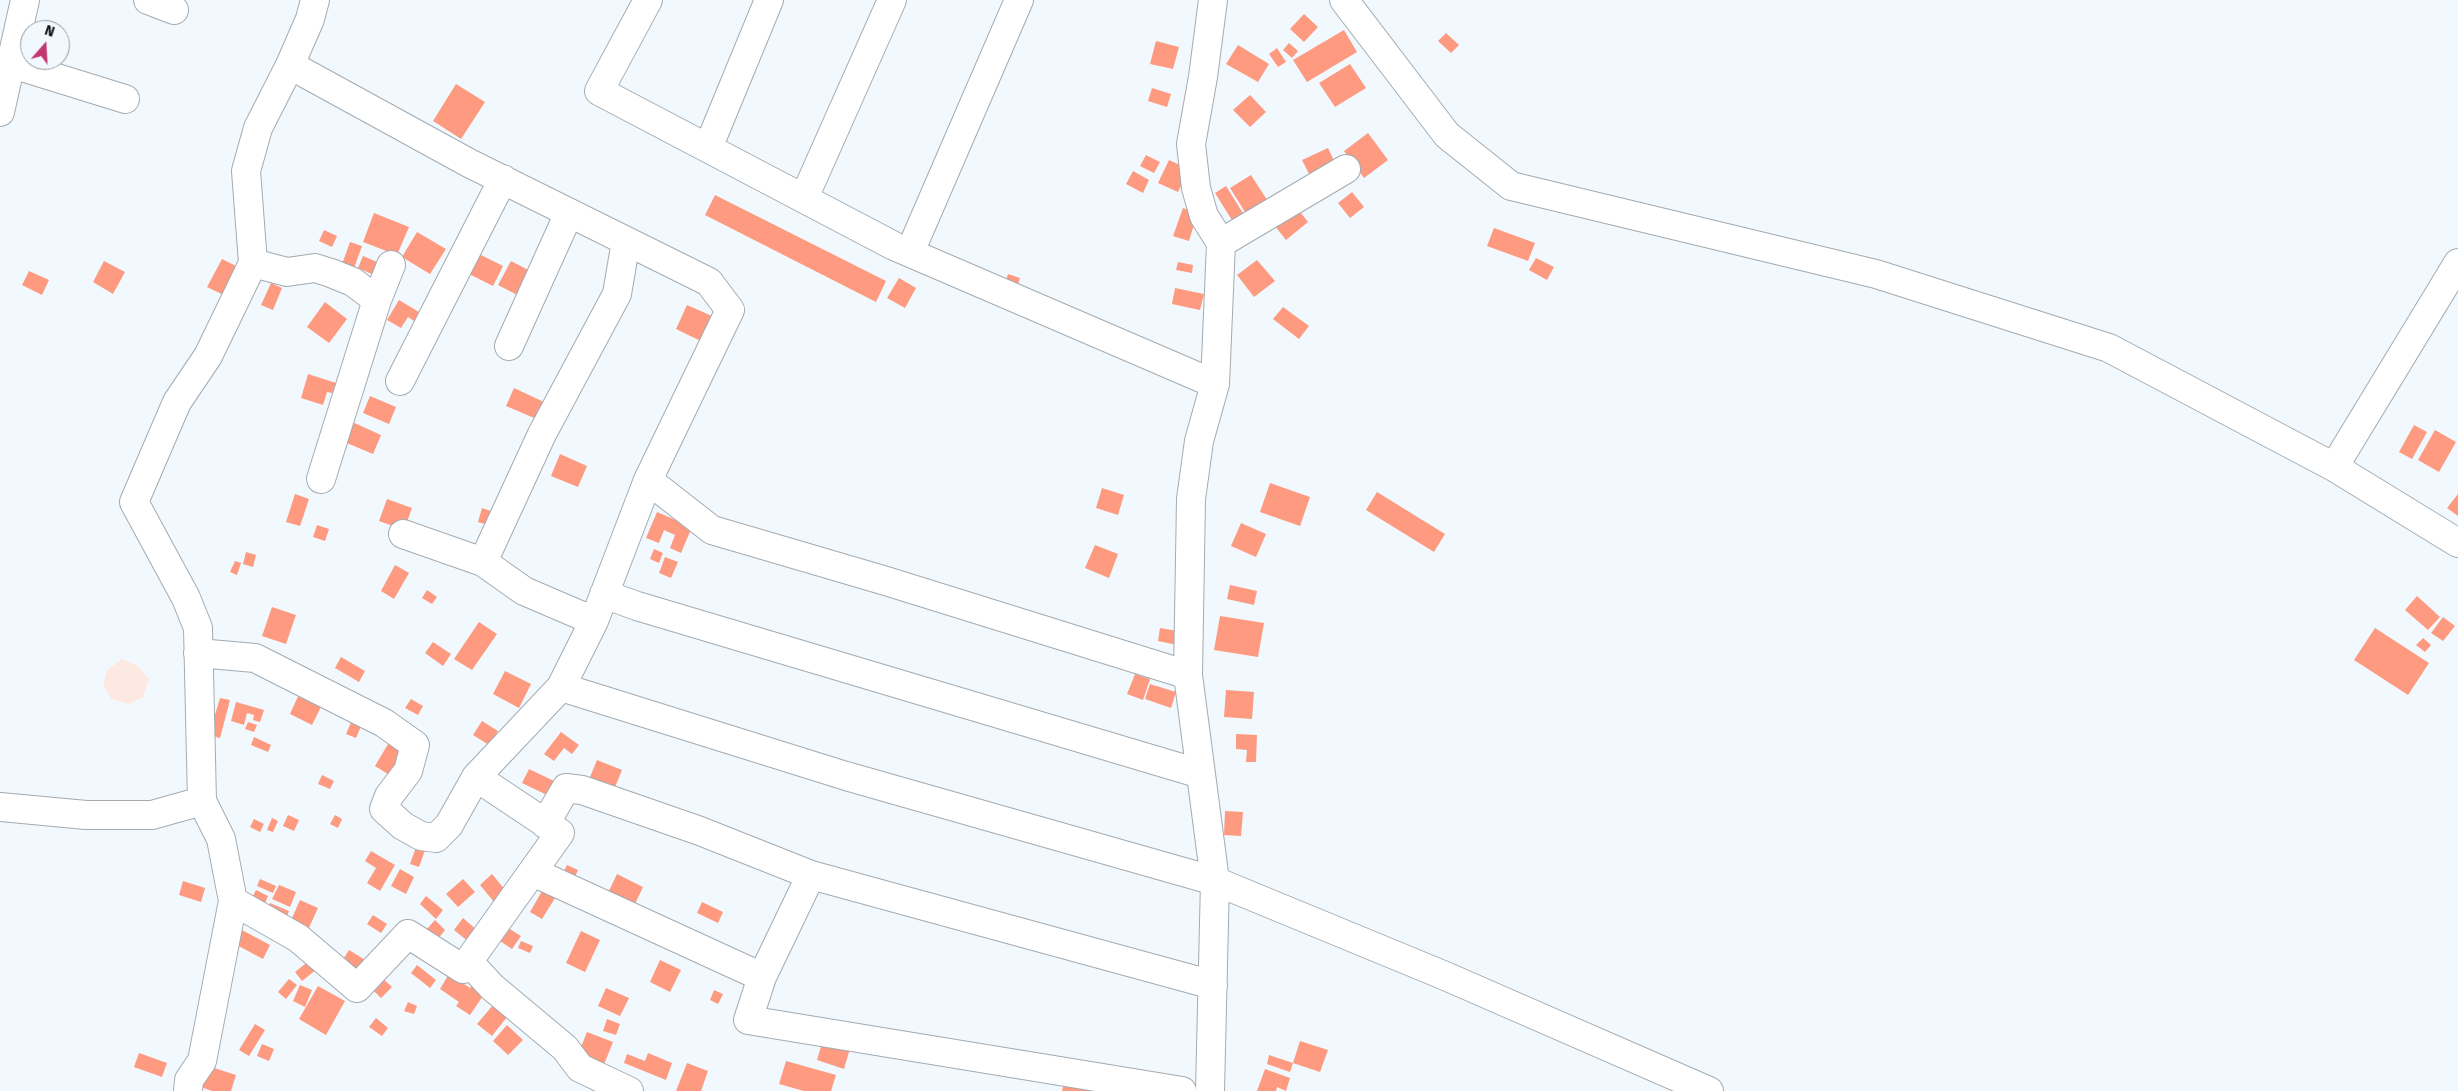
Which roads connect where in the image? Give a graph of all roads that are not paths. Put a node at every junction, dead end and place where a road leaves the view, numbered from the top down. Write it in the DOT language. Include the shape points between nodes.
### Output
graph roads {
  1 [pos="25,0"];
  2 [pos="148,0"];
  3 [pos="315,0"];
  4 [pos="769,0"];
  5 [pos="892,0"];
  6 [pos="1020,0"];
  7 [pos="1213,0"];
  8 [pos="1344,0"];
  9 [pos="645,1"];
  10 [pos="174,10"];
  11 [pos="12,64"];
  12 [pos="290,65"];
  13 [pos="125,99"];
  14 [pos="0,112"];
  15 [pos="708,148"];
  16 [pos="1346,169"];
  17 [pos="503,179"];
  18 [pos="804,198"];
  19 [pos="569,212"];
  20 [pos="626,241"];
  21 [pos="1220,243"];
  22 [pos="910,252"];
  23 [pos="253,263"];
  24 [pos="2458,263"];
  25 [pos="391,265"];
  26 [pos="377,300"];
  27 [pos="509,346"];
  28 [pos="400,381"];
  29 [pos="1215,384"];
  30 [pos="2334,467"];
  31 [pos="320,479"];
  32 [pos="648,480"];
  33 [pos="403,534"];
  34 [pos="2458,543"];
  35 [pos="482,562"];
  36 [pos="604,594"];
  37 [pos="594,621"];
  38 [pos="198,653"];
  39 [pos="1188,675"];
  40 [pos="561,687"];
  41 [pos="1201,774"];
  42 [pos="476,777"];
  43 [pos="202,801"];
  44 [pos="0,807"];
  45 [pos="545,824"];
  46 [pos="532,872"];
  47 [pos="811,875"];
  48 [pos="1215,881"];
  49 [pos="233,901"];
  50 [pos="468,962"];
  51 [pos="762,977"];
  52 [pos="1213,985"];
  53 [pos="188,1091"];
  54 [pos="629,1091"];
  55 [pos="1182,1091"];
  56 [pos="1210,1091"];
  57 [pos="1710,1091"];
  1 -- 11 [label="street"];
  2 -- 10 [label="street"];
  3 -- 12 [label="street"];
  4 -- 15 [label="street"];
  5 -- 18 [label="street"];
  6 -- 22 [label="street"];
  7 -- 21 [label="street" via="1204,77 1191,144 1196,188 1204,216"];
  8 -- 30 [label="street" via="1447,135 1510,186 1876,274 2108,348"];
  9 -- 15 [label="street" via="599,91"];
  11 -- 13 [label="street"];
  11 -- 14 [label="street"];
  12 -- 17 [label="street"];
  12 -- 23 [label="street" via="258,128 246,171"];
  15 -- 18 [label="street"];
  16 -- 21 [label="street"];
  17 -- 19 [label="street"];
  17 -- 28 [label="street"];
  18 -- 22 [label="street"];
  19 -- 20 [label="street"];
  19 -- 27 [label="street"];
  20 -- 32 [label="street" via="709,282 730,310"];
  20 -- 35 [label="street" via="617,294 542,434"];
  21 -- 29 [label="street"];
  22 -- 29 [label="street"];
  23 -- 26 [label="street" via="287,272 315,268 354,282"];
  23 -- 38 [label="street" via="208,356 177,402 134,502 186,598 198,628"];
  24 -- 30 [label="street"];
  25 -- 26 [label="street"];
  26 -- 31 [label="street"];
  29 -- 39 [label="street" via="1199,441 1191,498"];
  30 -- 34 [label="street"];
  32 -- 36 [label="street"];
  32 -- 39 [label="street" via="712,530"];
  33 -- 35 [label="street"];
  35 -- 37 [label="street" via="524,591"];
  36 -- 37 [label="street"];
  36 -- 41 [label="street"];
  37 -- 40 [label="street"];
  38 -- 42 [label="street" via="255,658 384,723 415,745 408,770 389,796 384,809 403,826 421,836 436,838 449,825"];
  38 -- 43 [label="street"];
  39 -- 41 [label="street"];
  40 -- 42 [label="street"];
  40 -- 48 [label="street" via="846,776"];
  41 -- 48 [label="street"];
  42 -- 45 [label="street"];
  43 -- 44 [label="street" via="152,815 86,815"];
  43 -- 49 [label="street" via="221,839"];
  45 -- 46 [label="street" via="560,833"];
  45 -- 47 [label="street" via="566,788 582,790 700,831"];
  46 -- 50 [label="street"];
  46 -- 51 [label="street"];
  47 -- 51 [label="street"];
  47 -- 52 [label="street"];
  48 -- 52 [label="street"];
  48 -- 57 [label="street"];
  49 -- 50 [label="street" via="298,938 357,988 408,934 463,969"];
  49 -- 53 [label="street" via="202,1061 189,1080"];
  50 -- 54 [label="street" via="492,987 565,1048 580,1068"];
  51 -- 55 [label="street" via="748,1020"];
  52 -- 56 [label="street"];
}
